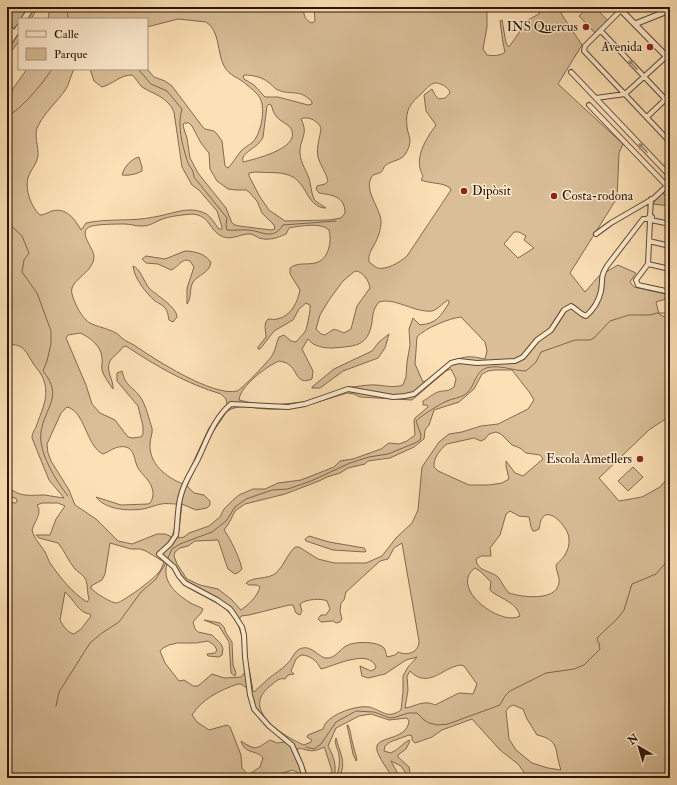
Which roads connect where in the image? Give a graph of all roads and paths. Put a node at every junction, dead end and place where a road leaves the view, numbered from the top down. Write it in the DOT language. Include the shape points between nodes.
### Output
graph roads {
  1 [pos="32,7"];
  2 [pos="621,8"];
  3 [pos="670,10"];
  4 [pos="25,18"];
  5 [pos="636,24"];
  6 [pos="7,26"];
  7 [pos="18,28"];
  8 [pos="601,31"];
  9 [pos="15,33"];
  10 [pos="7,46"];
  11 [pos="668,54"];
  12 [pos="670,60"];
  13 [pos="571,72"];
  14 [pos="643,76"];
  15 [pos="624,94"];
  16 [pos="670,95"];
  17 [pos="596,98"];
  18 [pos="666,99"];
  19 [pos="670,104"];
  20 [pos="589,105"];
  21 [pos="647,117"];
  22 [pos="670,142"];
  23 [pos="670,176"];
  24 [pos="668,185"];
  25 [pos="651,199"];
  26 [pos="650,219"];
  27 [pos="670,224"];
  28 [pos="596,234"];
  29 [pos="649,241"];
  30 [pos="670,246"];
  31 [pos="648,264"];
  32 [pos="670,269"];
  33 [pos="670,292"];
  34 [pos="670,432"];
  35 [pos="669,438"];
  36 [pos="305,778"];
  1 -- 4 [label="street"];
  2 -- 5 [label="street"];
  2 -- 8 [label="street"];
  3 -- 5 [label="street"];
  5 -- 11 [label="street"];
  6 -- 9 [label="street"];
  7 -- 9 [label="street"];
  14 -- 8 [label="street, one-way"];
  8 -- 15 [label="street" via="585,46 584,51"];
  9 -- 10 [label="street"];
  11 -- 12 [label="street"];
  11 -- 14 [label="street"];
  13 -- 17 [label="street"];
  14 -- 15 [label="street"];
  14 -- 18 [label="street"];
  15 -- 17 [label="street"];
  15 -- 21 [label="street"];
  16 -- 18 [label="street"];
  23 -- 17 [label="street, one-way"];
  18 -- 19 [label="street"];
  18 -- 21 [label="street"];
  20 -- 24 [label="street"];
  21 -- 22 [label="street"];
  24 -- 25 [label="street"];
  25 -- 26 [label="street"];
  25 -- 28 [label="street"];
  26 -- 27 [label="street"];
  26 -- 29 [label="street"];
  26 -- 36 [label="street" via="643,219 607,266 602,274 601,291 590,312 586,316 579,314 571,306 564,310 552,330 515,361 451,363 414,394 405,396 393,397 348,389 305,404 288,407 231,404 210,431 183,486 176,535 159,554 174,567 185,583 224,604 242,627 254,709 269,726 292,745"];
  29 -- 30 [label="street"];
  29 -- 31 [label="street"];
  31 -- 32 [label="street"];
  31 -- 33 [label="street" via="636,280 638,284"];
  34 -- 35 [label="street"];
}
